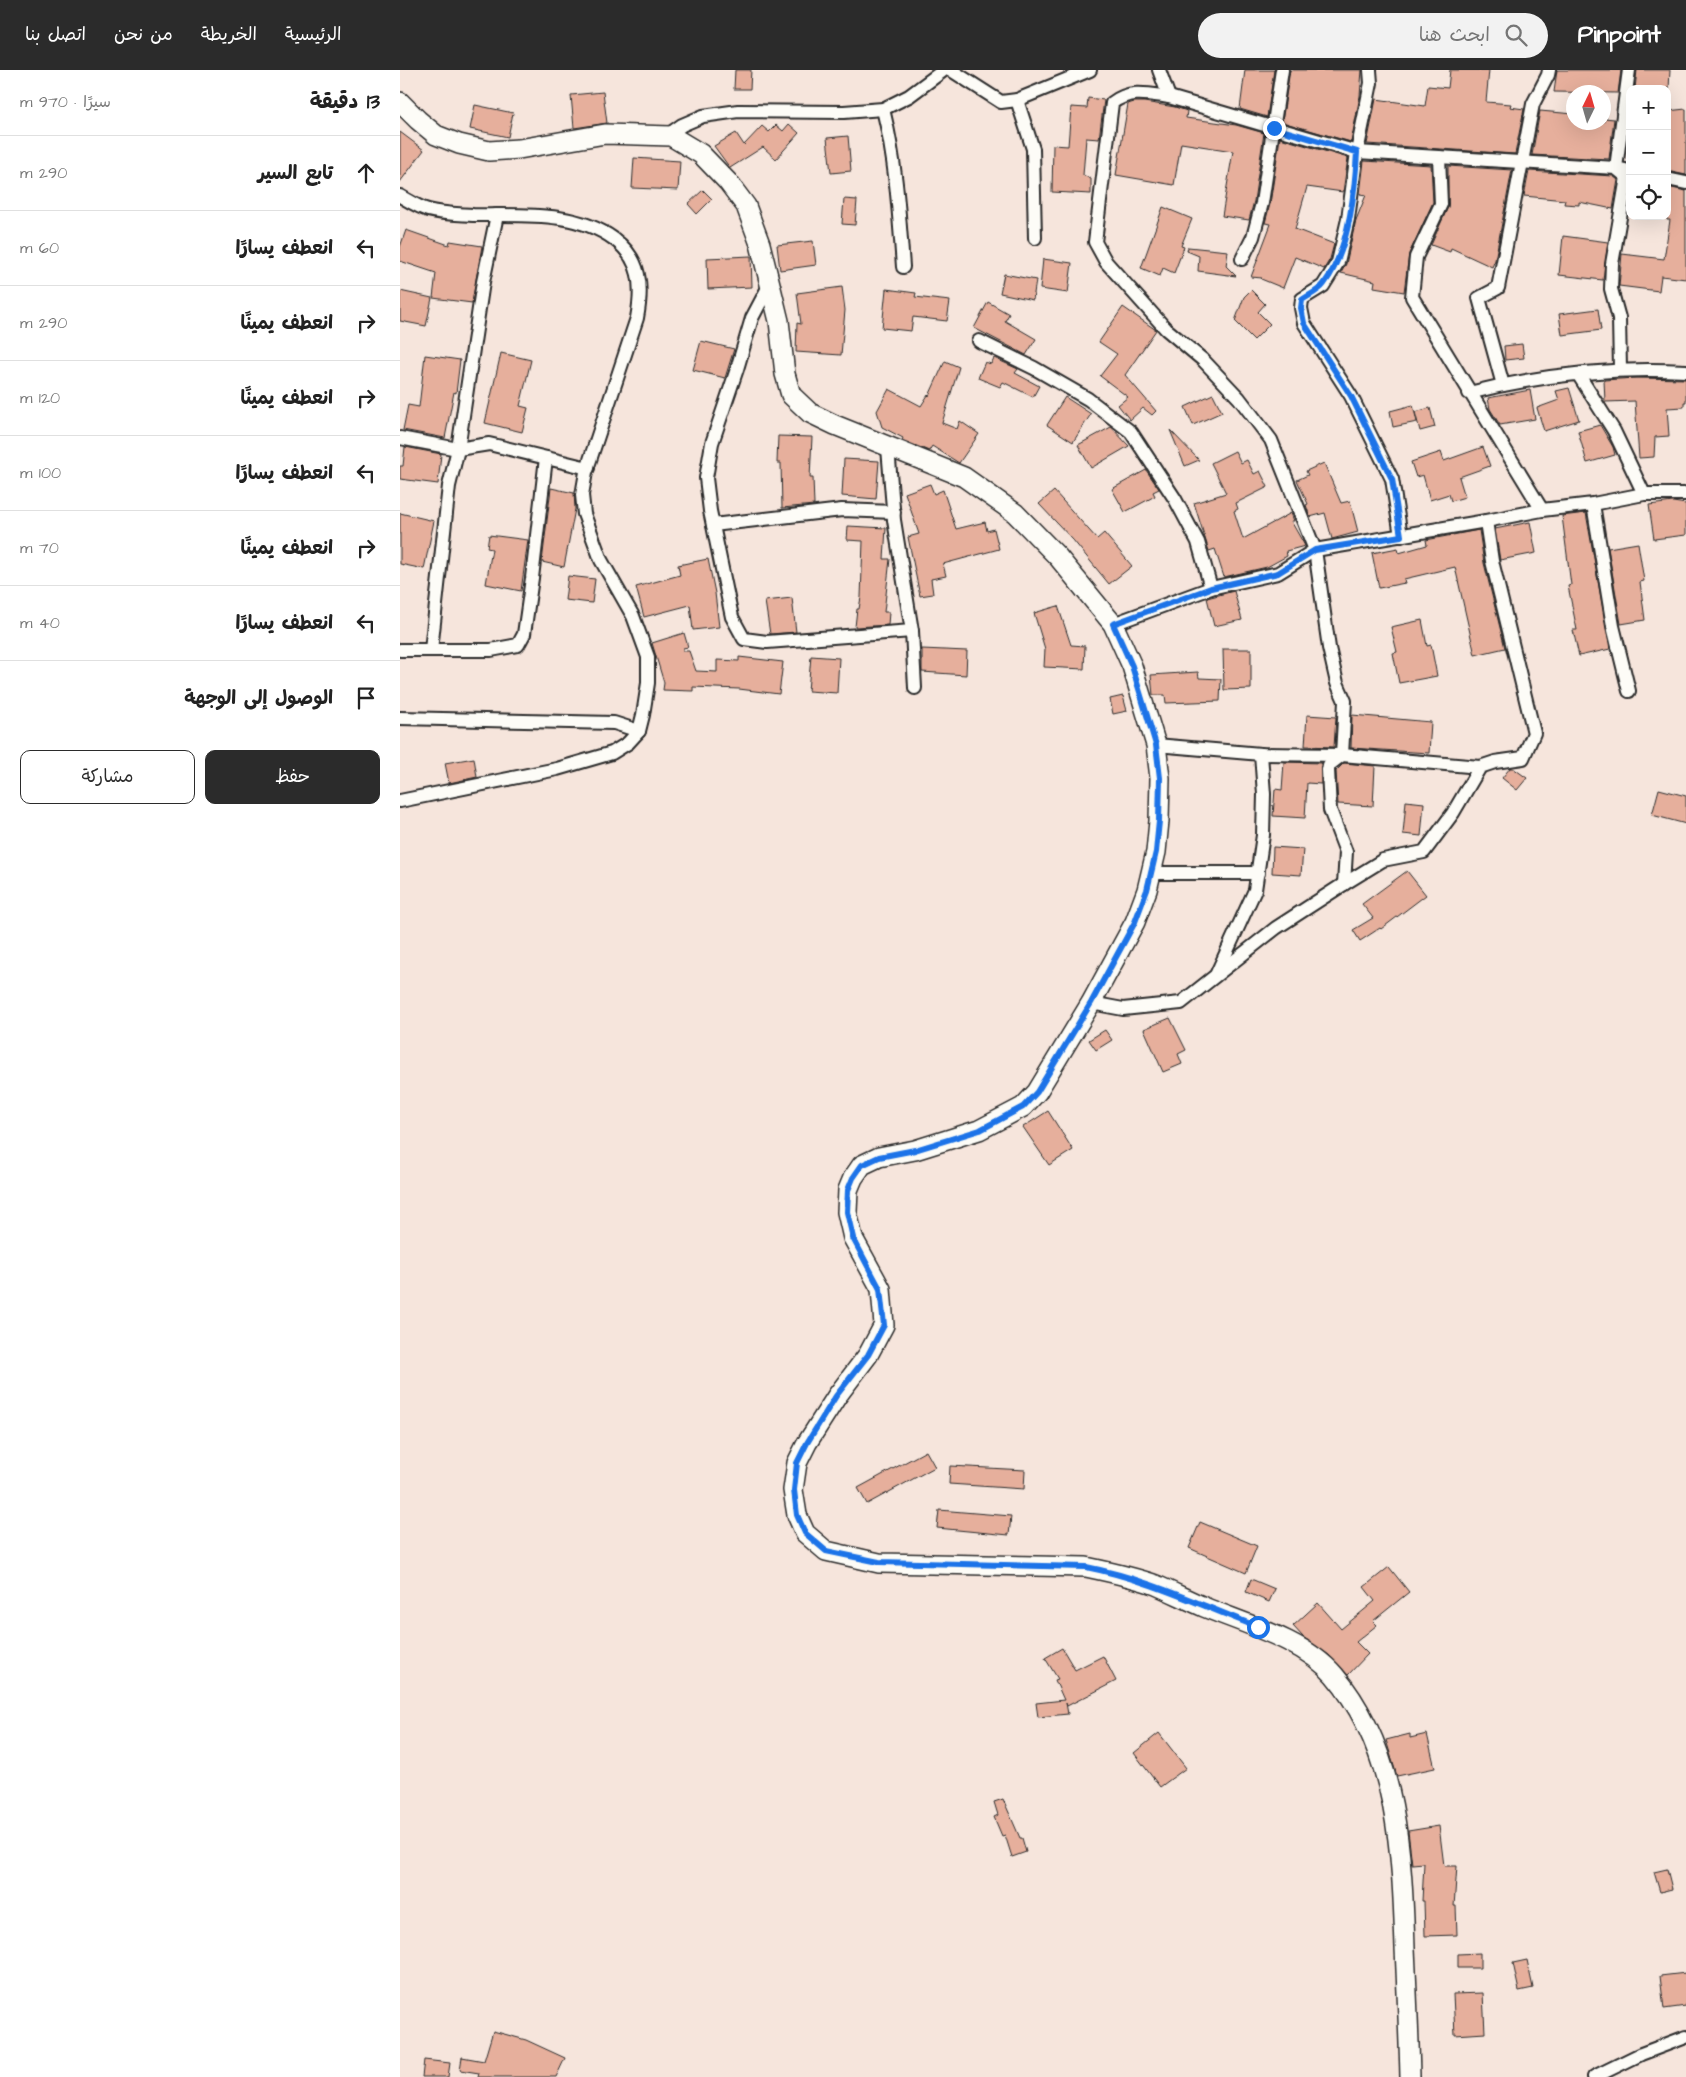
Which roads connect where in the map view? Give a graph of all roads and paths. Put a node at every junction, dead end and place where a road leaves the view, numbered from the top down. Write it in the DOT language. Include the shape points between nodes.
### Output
graph roads {
  1 [pos="944,70"];
  2 [pos="951,70"];
  3 [pos="1090,70"];
  4 [pos="1160,70"];
  5 [pos="1282,70"];
  6 [pos="1370,70"];
  7 [pos="1549,70"];
  8 [pos="1629,70"];
  9 [pos="1169,97"];
  10 [pos="1017,100"];
  11 [pos="400,102"];
  12 [pos="883,109"];
  13 [pos="1274,128"];
  14 [pos="665,137"];
  15 [pos="1357,152"];
  16 [pos="1439,156"];
  17 [pos="1522,163"];
  18 [pos="1616,168"];
  19 [pos="1626,170"];
  20 [pos="1671,180"];
  21 [pos="1686,183"];
  22 [pos="400,196"];
  23 [pos="497,215"];
  24 [pos="1035,238"];
  25 [pos="1242,258"];
  26 [pos="903,267"];
  27 [pos="770,284"];
  28 [pos="979,341"];
  29 [pos="1620,369"];
  30 [pos="1686,370"];
  31 [pos="1578,374"];
  32 [pos="1502,384"];
  33 [pos="1470,393"];
  34 [pos="400,438"];
  35 [pos="888,448"];
  36 [pos="458,449"];
  37 [pos="546,458"];
  38 [pos="588,468"];
  39 [pos="1644,494"];
  40 [pos="1686,494"];
  41 [pos="1593,504"];
  42 [pos="1542,510"];
  43 [pos="894,512"];
  44 [pos="1486,521"];
  45 [pos="713,525"];
  46 [pos="1401,536"];
  47 [pos="1315,550"];
  48 [pos="1211,588"];
  49 [pos="1113,624"];
  50 [pos="912,632"];
  51 [pos="400,650"];
  52 [pos="431,650"];
  53 [pos="915,688"];
  54 [pos="1629,692"];
  55 [pos="400,718"];
  56 [pos="638,731"];
  57 [pos="1156,745"];
  58 [pos="1261,754"];
  59 [pos="1342,755"];
  60 [pos="1480,767"];
  61 [pos="400,802"];
  62 [pos="1258,872"];
  63 [pos="1151,873"];
  64 [pos="1344,884"];
  65 [pos="1216,976"];
  66 [pos="1091,1003"];
  67 [pos="1686,2037"];
  68 [pos="1410,2077"];
  69 [pos="1594,2077"];
  1 -- 12 [label="street" via="909,96"];
  2 -- 10 [label="street" via="1001,102"];
  3 -- 10 [label="street"];
  4 -- 9 [label="street"];
  5 -- 13 [label="street"];
  6 -- 15 [label="street" via="1371,83"];
  7 -- 17 [label="street" via="1533,104"];
  8 -- 18 [label="street"];
  9 -- 13 [label="street"];
  9 -- 47 [label="street" via="1134,93 1112,103 1095,242 1106,262 1166,329 1203,360 1239,398 1270,440"];
  10 -- 24 [label="street" via="1033,149"];
  11 -- 14 [label="main road" via="436,135 488,151 519,150 605,134"];
  12 -- 14 [label="street" via="738,111 703,116"];
  12 -- 26 [label="street" via="897,184"];
  13 -- 15 [label="street"];
  13 -- 25 [label="street" via="1262,202 1253,237"];
  14 -- 27 [label="main road" via="671,136 701,154 746,206"];
  15 -- 16 [label="street"];
  15 -- 46 [label="street" via="1348,219 1338,262 1323,286 1302,300 1301,308 1304,323 1351,396 1392,479"];
  16 -- 17 [label="street"];
  16 -- 33 [label="street" via="1440,204 1416,257 1412,298"];
  17 -- 18 [label="street"];
  17 -- 32 [label="street" via="1498,288 1478,298"];
  18 -- 19 [label="street"];
  18 -- 29 [label="street" via="1627,177 1612,264 1611,289 1619,318"];
  20 -- 21 [label="street"];
  22 -- 23 [label="street" via="427,210"];
  23 -- 36 [label="street" via="483,282"];
  23 -- 38 [label="street" via="576,220 601,230 624,247 635,266 641,296 637,318"];
  27 -- 35 [label="main road" via="791,395 810,413"];
  27 -- 45 [label="street" via="752,318 712,443 706,478"];
  28 -- 48 [label="street" via="1080,395 1131,432 1198,542"];
  29 -- 30 [label="street"];
  29 -- 31 [label="street"];
  31 -- 32 [label="street"];
  31 -- 39 [label="street" via="1614,431"];
  32 -- 33 [label="street"];
  33 -- 42 [label="street"];
  34 -- 36 [label="street"];
  35 -- 43 [label="street"];
  35 -- 49 [label="main road" via="964,477 1015,513 1058,557"];
  36 -- 37 [label="street" via="489,444"];
  36 -- 52 [label="street" via="449,486"];
  37 -- 38 [label="street"];
  37 -- 52 [label="street" via="527,615 524,634 518,645 491,650"];
  38 -- 56 [label="street" via="582,495 584,514 601,560 633,616 648,657 644,715"];
  39 -- 40 [label="street"];
  39 -- 41 [label="street"];
  41 -- 42 [label="street"];
  41 -- 54 [label="street" via="1613,626"];
  42 -- 44 [label="street"];
  43 -- 45 [label="street" via="842,510"];
  43 -- 50 [label="street"];
  44 -- 46 [label="street"];
  44 -- 60 [label="street" via="1492,560 1534,733 1523,758"];
  45 -- 50 [label="street" via="732,617 744,639 767,642"];
  46 -- 47 [label="street"];
  47 -- 48 [label="street" via="1278,573"];
  47 -- 59 [label="street" via="1329,648 1345,701"];
  48 -- 49 [label="street"];
  49 -- 57 [label="main road" via="1132,666"];
  50 -- 53 [label="street"];
  51 -- 52 [label="street"];
  55 -- 56 [label="street" via="614,723"];
  56 -- 61 [label="street" via="628,744 612,753 557,769"];
  57 -- 58 [label="street"];
  57 -- 63 [label="main road" via="1160,778 1159,821"];
  58 -- 59 [label="street"];
  58 -- 62 [label="street" via="1264,794"];
  59 -- 60 [label="street"];
  59 -- 64 [label="street" via="1328,770 1330,810 1346,852"];
  60 -- 64 [label="street" via="1453,813 1424,852 1383,860"];
  62 -- 63 [label="street"];
  62 -- 65 [label="street" via="1255,890"];
  63 -- 66 [label="main road" via="1135,922"];
  64 -- 65 [label="street" via="1276,928"];
  65 -- 66 [label="street" via="1180,1003 1123,1009"];
  66 -- 68 [label="main road" via="1037,1092 1023,1107 980,1130 915,1150 879,1157 862,1165 853,1178 848,1190 847,1212 853,1238 880,1289 884,1325 868,1355 836,1396 797,1463 794,1490 797,1515 805,1533 826,1551 879,1562 1086,1567 1114,1572 1258,1627 1302,1648 1333,1674 1371,1736 1384,1772 1396,1823 1402,1868"];
  67 -- 69 [label="street"];
}
